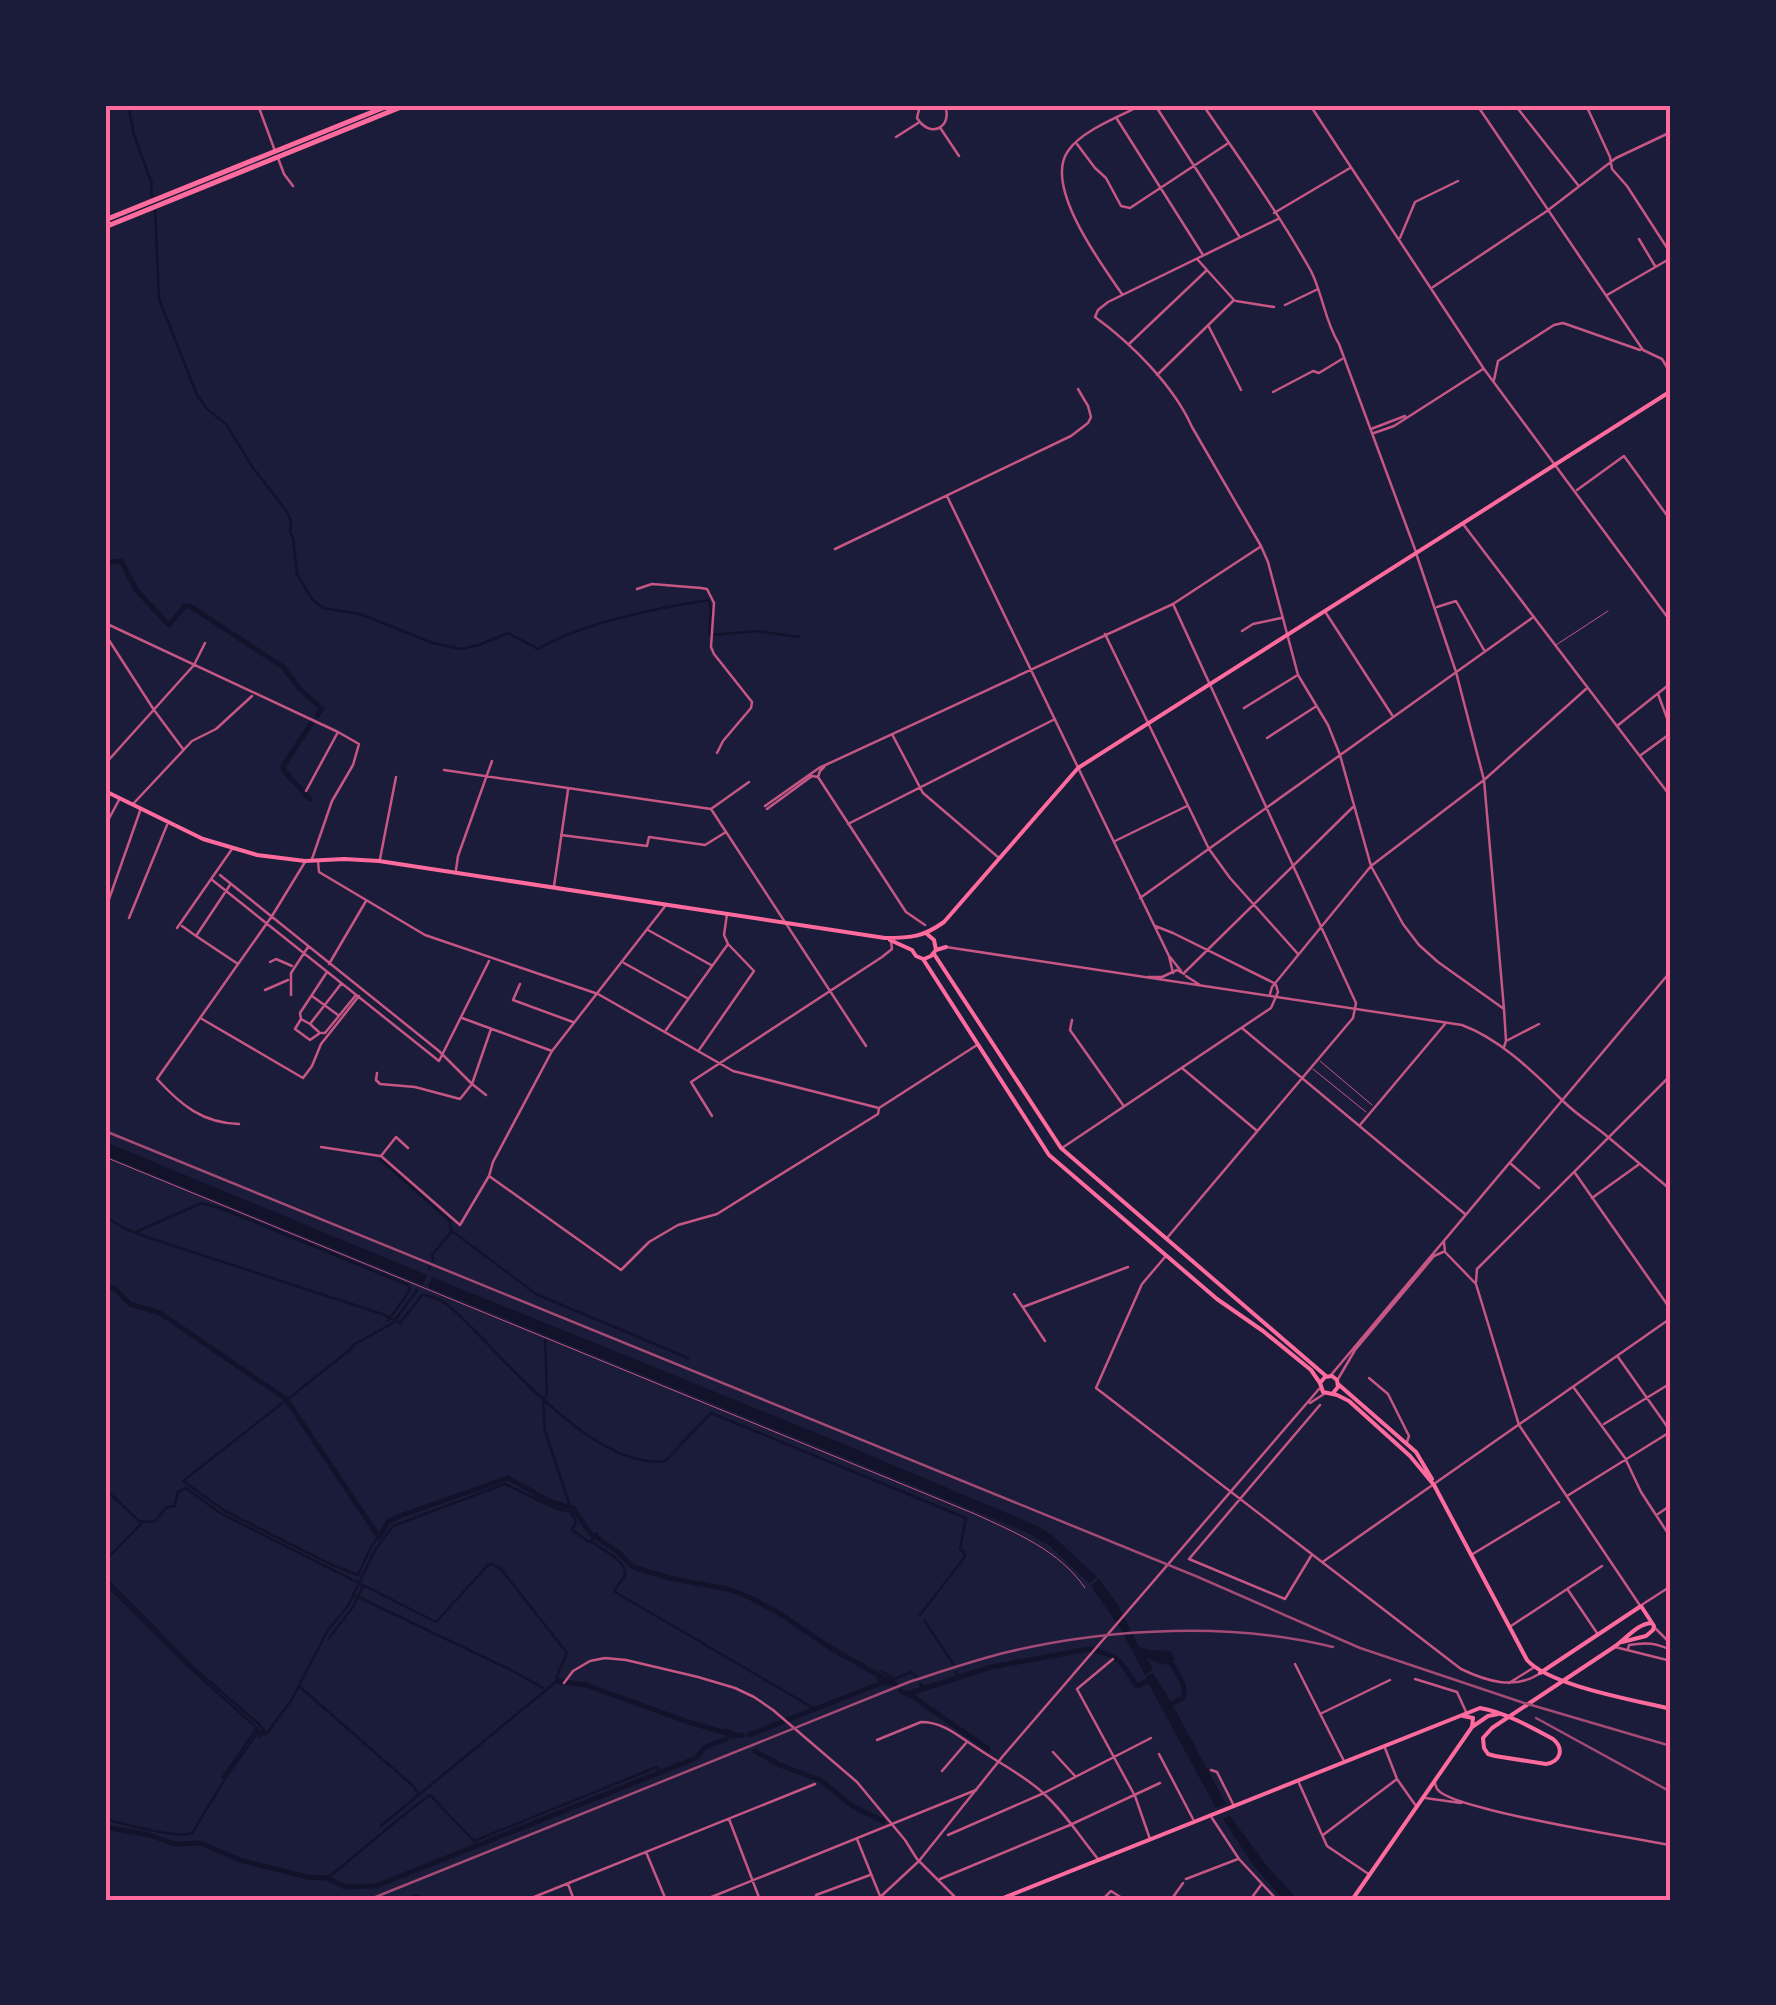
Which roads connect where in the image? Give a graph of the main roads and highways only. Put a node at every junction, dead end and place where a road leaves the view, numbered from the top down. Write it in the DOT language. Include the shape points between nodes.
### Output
graph roads {
  1 [pos="390,105"];
  2 [pos="406,105"];
  3 [pos="154,203"];
  4 [pos="105,224"];
  5 [pos="1671,391"];
  6 [pos="105,792"];
  7 [pos="944,922"];
  8 [pos="927,934"];
  9 [pos="915,937"];
  10 [pos="888,939"];
  11 [pos="935,947"];
  12 [pos="946,947"];
  13 [pos="912,950"];
  14 [pos="923,959"];
  15 [pos="1328,1376"];
  16 [pos="1337,1382"];
  17 [pos="1320,1385"];
  18 [pos="1329,1393"];
  19 [pos="1434,1484"];
  20 [pos="1630,1613"];
  21 [pos="1648,1624"];
  22 [pos="1622,1642"];
  23 [pos="1540,1673"];
  24 [pos="1671,1709"];
  25 [pos="1498,1714"];
  26 [pos="1465,1715"];
  27 [pos="1472,1727"];
  28 [pos="998,1900"];
  29 [pos="1352,1900"];
  1 -- 3 [label="highway"];
  2 -- 3 [label="highway"];
  3 -- 4 [label="highway"];
  5 -- 7 [label="main road" via="1078,768"];
  6 -- 10 [label="main road" via="232,849 278,859 380,861"];
  7 -- 8 [label="main road"];
  7 -- 11 [label="main road"];
  8 -- 9 [label="main road"];
  8 -- 11 [label="main road"];
  9 -- 10 [label="main road"];
  9 -- 13 [label="main road"];
  10 -- 13 [label="main road"];
  11 -- 12 [label="main road"];
  11 -- 14 [label="main road"];
  11 -- 15 [label="main road" via="1061,1148"];
  13 -- 14 [label="main road"];
  14 -- 17 [label="main road" via="1049,1156 1225,1306 1314,1372"];
  15 -- 16 [label="main road"];
  15 -- 17 [label="main road"];
  16 -- 18 [label="main road"];
  16 -- 19 [label="main road" via="1416,1452"];
  17 -- 18 [label="main road"];
  18 -- 19 [label="main road" via="1348,1401"];
  19 -- 23 [label="main road" via="1526,1660"];
  20 -- 21 [label="main road"];
  20 -- 21 [label="main road" via="1641,1606"];
  20 -- 23 [label="main road"];
  21 -- 22 [label="main road"];
  21 -- 22 [label="main road" via="1654,1630 1648,1635"];
  22 -- 25 [label="main road" via="1574,1674 1488,1730 1482,1741 1495,1756 1554,1762 1557,1742 1512,1719"];
  23 -- 24 [label="main road"];
  25 -- 26 [label="main road" via="1480,1708"];
  25 -- 27 [label="main road"];
  26 -- 27 [label="main road" via="1473,1718"];
  26 -- 28 [label="main road"];
  27 -- 29 [label="main road"];
}
